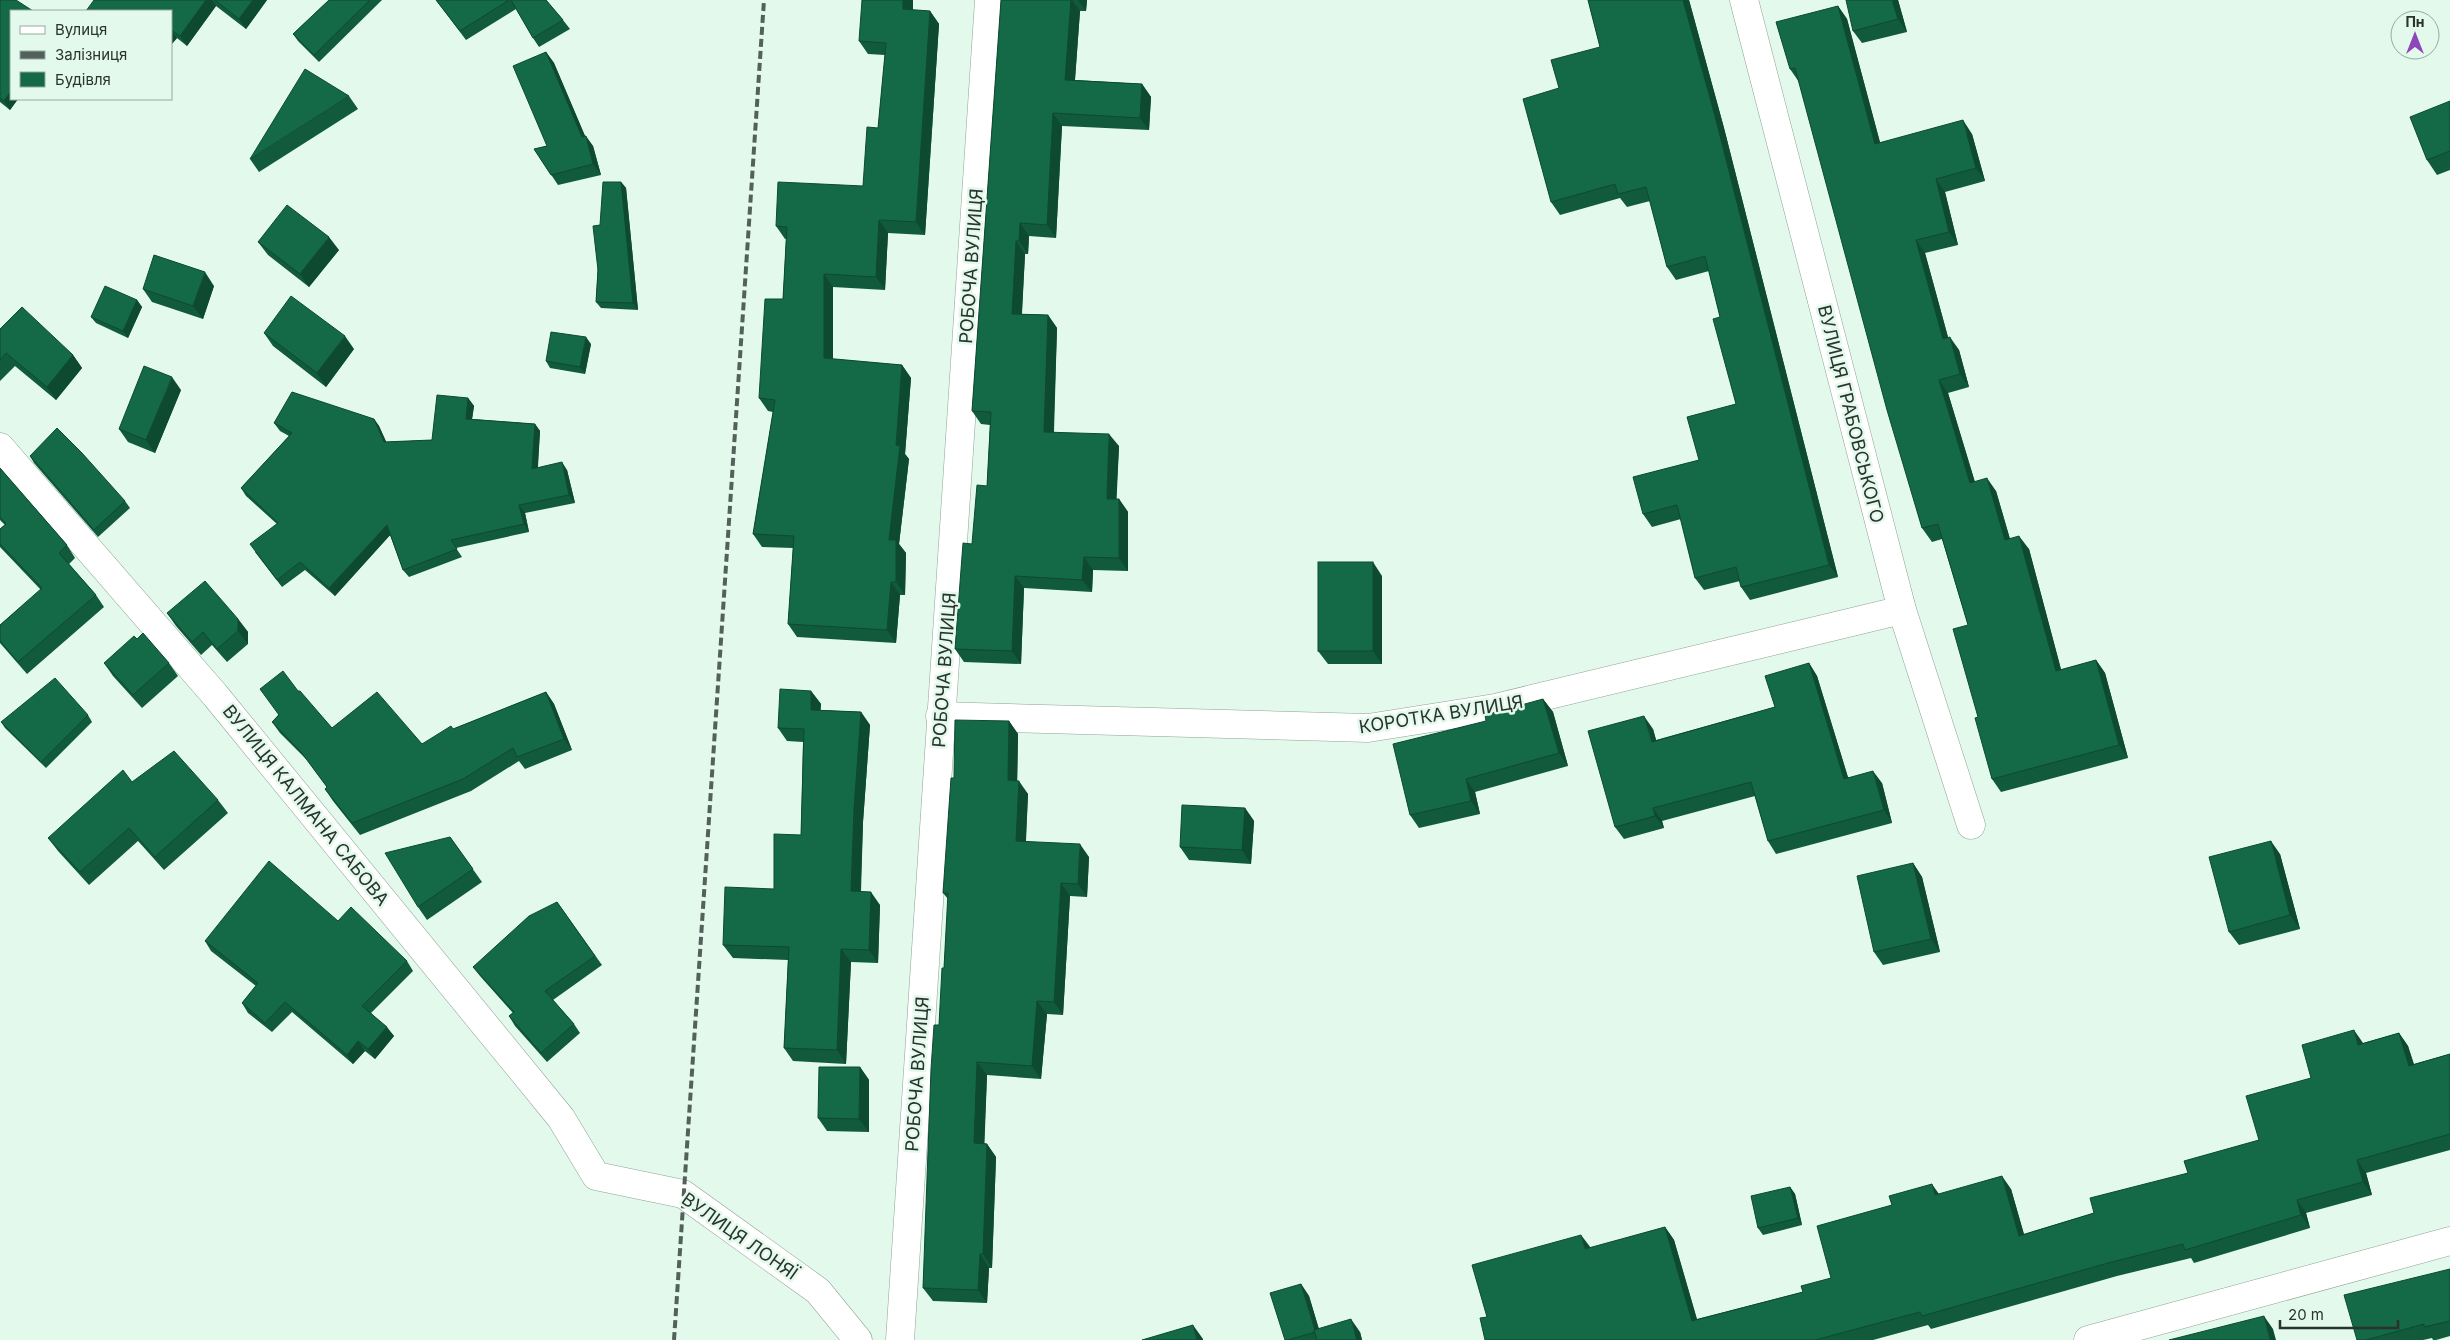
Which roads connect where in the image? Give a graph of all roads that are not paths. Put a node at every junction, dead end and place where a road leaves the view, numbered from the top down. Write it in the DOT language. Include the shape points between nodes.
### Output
graph roads {
  1 [pos="989,0"];
  2 [pos="1744,0"];
  3 [pos="0,447"];
  4 [pos="1902,610"];
  5 [pos="940,716"];
  6 [pos="1971,825"];
  7 [pos="596,1176"];
  8 [pos="2450,1241"];
  9 [pos="858,1340"];
  10 [pos="900,1340"];
  11 [pos="2088,1340"];
  1 -- 5 [label="street, РОБОЧА ВУЛИЦЯ"];
  2 -- 4 [label="street, ВУЛИЦЯ ГРАБОВСЬКОГО"];
  3 -- 7 [label="street, ВУЛИЦЯ КАЛМАНА САБОВА" via="215,695 504,1048 561,1118"];
  4 -- 5 [label="street, КОРОТКА ВУЛИЦЯ" via="1495,708 1368,728"];
  4 -- 6 [label="street, ВУЛИЦЯ ГРАБОВСЬКОГО"];
  5 -- 10 [label="street, РОБОЧА ВУЛИЦЯ"];
  7 -- 9 [label="street, ВУЛИЦЯ ЛОНЯЇ" via="683,1194 818,1291"];
  8 -- 11 [label="street"];
}
